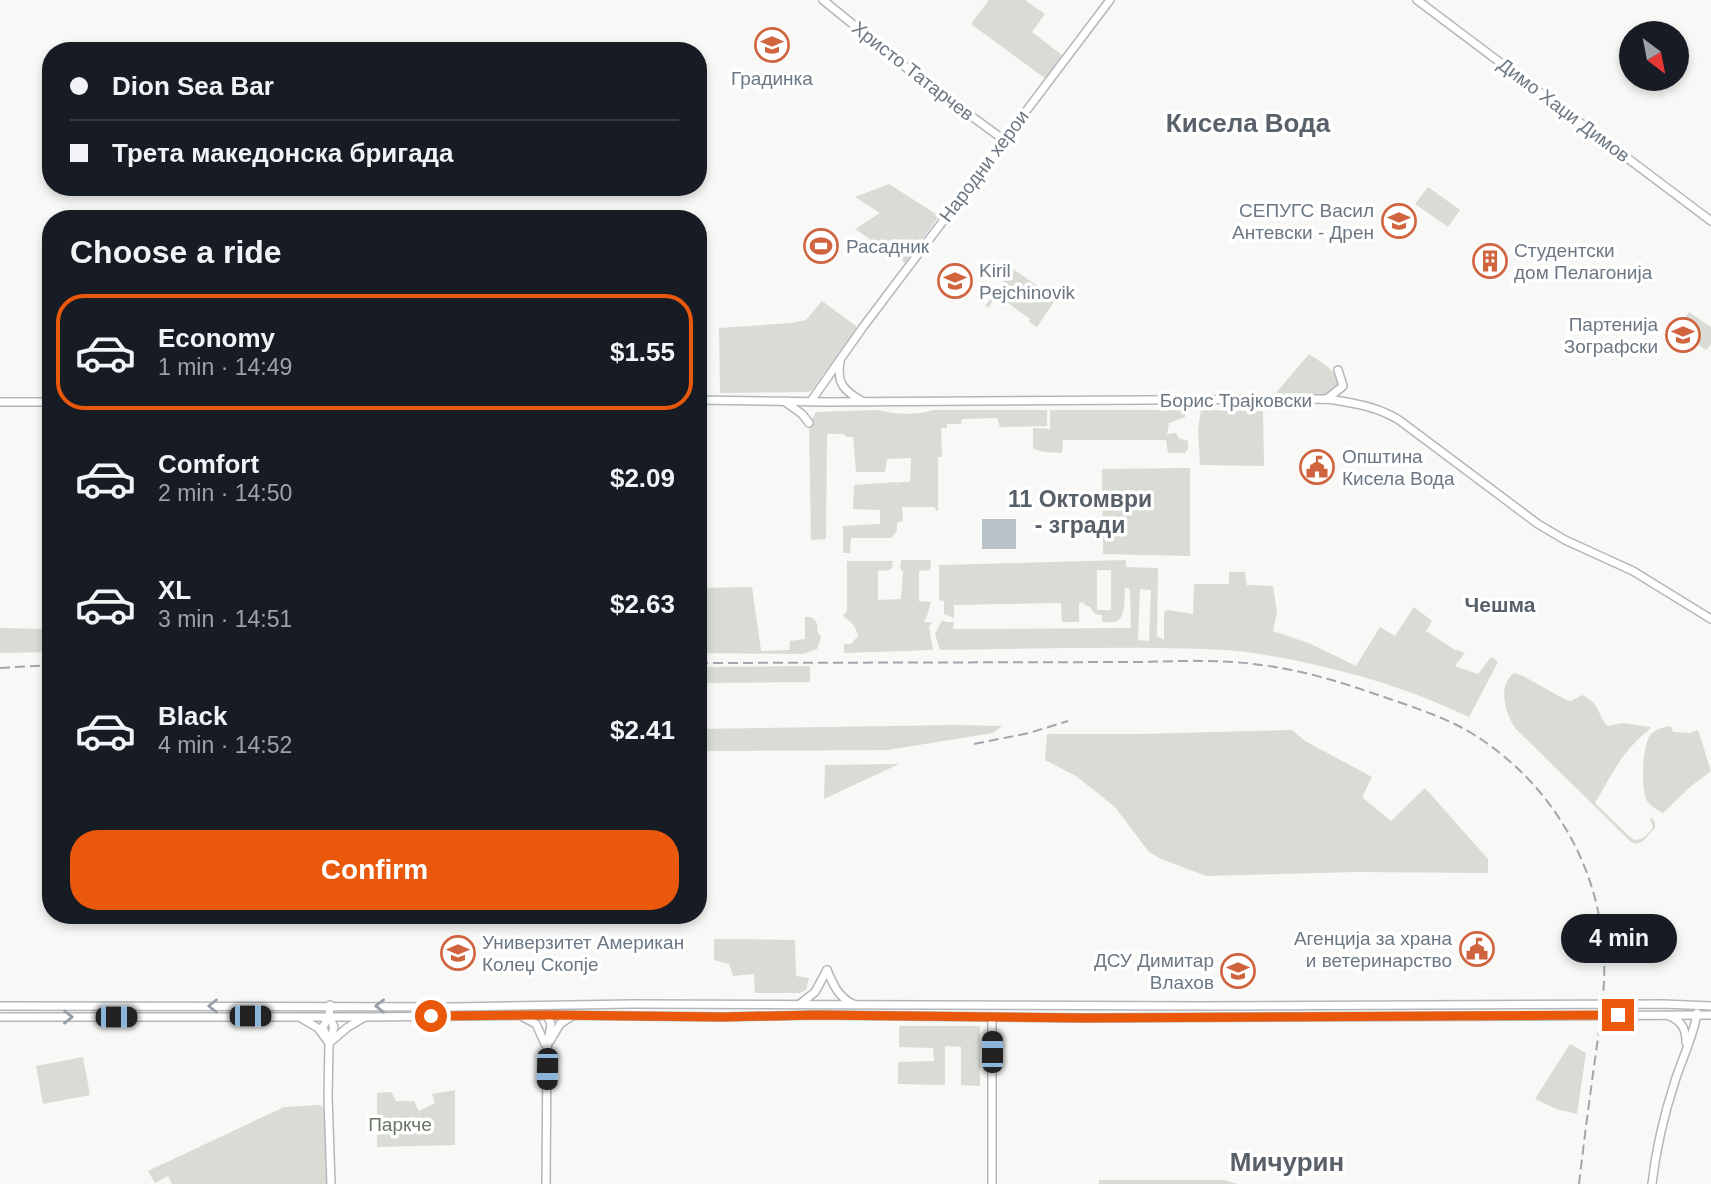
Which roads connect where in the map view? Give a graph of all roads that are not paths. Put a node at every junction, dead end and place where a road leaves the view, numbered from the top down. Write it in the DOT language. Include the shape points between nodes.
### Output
graph roads {
  1 [pos="823,0"];
  2 [pos="1110,0"];
  3 [pos="1416,0"];
  4 [pos="1004,140"];
  5 [pos="1711,221"];
  6 [pos="840,359"];
  7 [pos="1338,370"];
  8 [pos="1327,399"];
  9 [pos="707,400"];
  10 [pos="783,400"];
  11 [pos="811,401"];
  12 [pos="863,401"];
  13 [pos="0,402"];
  14 [pos="42,402"];
  15 [pos="809,424"];
  16 [pos="1711,619"];
  17 [pos="800,1004"];
  18 [pos="546,1005"];
  19 [pos="1698,1005"];
  20 [pos="0,1006"];
  21 [pos="330,1006"];
  22 [pos="860,1006"];
  23 [pos="1711,1006"];
  24 [pos="1665,1014"];
  25 [pos="519,1015"];
  26 [pos="547,1015"];
  27 [pos="572,1015"];
  28 [pos="1697,1015"];
  29 [pos="1711,1015"];
  30 [pos="330,1016"];
  31 [pos="0,1017"];
  32 [pos="299,1017"];
  33 [pos="366,1017"];
  34 [pos="992,1017"];
  35 [pos="328,1043"];
  36 [pos="547,1048"];
  37 [pos="1685,1050"];
  38 [pos="331,1184"];
  39 [pos="546,1184"];
  40 [pos="992,1184"];
  41 [pos="1652,1184"];
  1 -- 4 [label="street, Христо Татарчев"];
  2 -- 4 [label="street, Народни херои"];
  3 -- 5 [label="street, Димо Хаџи Димов"];
  4 -- 6 [label="street, Народни херои"];
  6 -- 11 [label="street, Народни херои"];
  6 -- 12 [label="street" via="842,386"];
  7 -- 8 [label="street" via="1343,386"];
  8 -- 12 [label="street, Борис Трајковски"];
  8 -- 16 [label="street, Борис Трајковски" via="1375,408 1394,417 1538,524 1633,571"];
  9 -- 10 [label="street, Борис Трајковски"];
  10 -- 11 [label="street, Борис Трајковски"];
  10 -- 15 [label="street"];
  11 -- 12 [label="street, Борис Трајковски"];
  13 -- 14 [label="street"];
  17 -- 18 [label="street"];
  17 -- 22 [label="street"];
  17 -- 22 [label="street" via="815,992 827,970 841,996"];
  18 -- 21 [label="street, one-way"];
  18 -- 26 [label="street"];
  19 -- 22 [label="street"];
  19 -- 23 [label="street"];
  19 -- 28 [label="street"];
  21 -- 20 [label="street, one-way"];
  21 -- 30 [label="street"];
  24 -- 28 [label="street"];
  24 -- 34 [label="street"];
  24 -- 37 [label="street" via="1682,1024"];
  25 -- 26 [label="street"];
  25 -- 33 [label="street"];
  25 -- 36 [label="street" via="536,1024"];
  26 -- 27 [label="street"];
  26 -- 36 [label="street"];
  27 -- 34 [label="street"];
  27 -- 36 [label="street" via="554,1032"];
  28 -- 29 [label="street"];
  28 -- 37 [label="street"];
  30 -- 32 [label="street"];
  30 -- 33 [label="street"];
  30 -- 35 [label="street" via="334,1027"];
  31 -- 32 [label="street, one-way"];
  32 -- 35 [label="street" via="318,1028"];
  33 -- 35 [label="street"];
  34 -- 40 [label="street"];
  35 -- 38 [label="street"];
  36 -- 39 [label="street"];
  37 -- 41 [label="street" via="1661,1128"];
}
